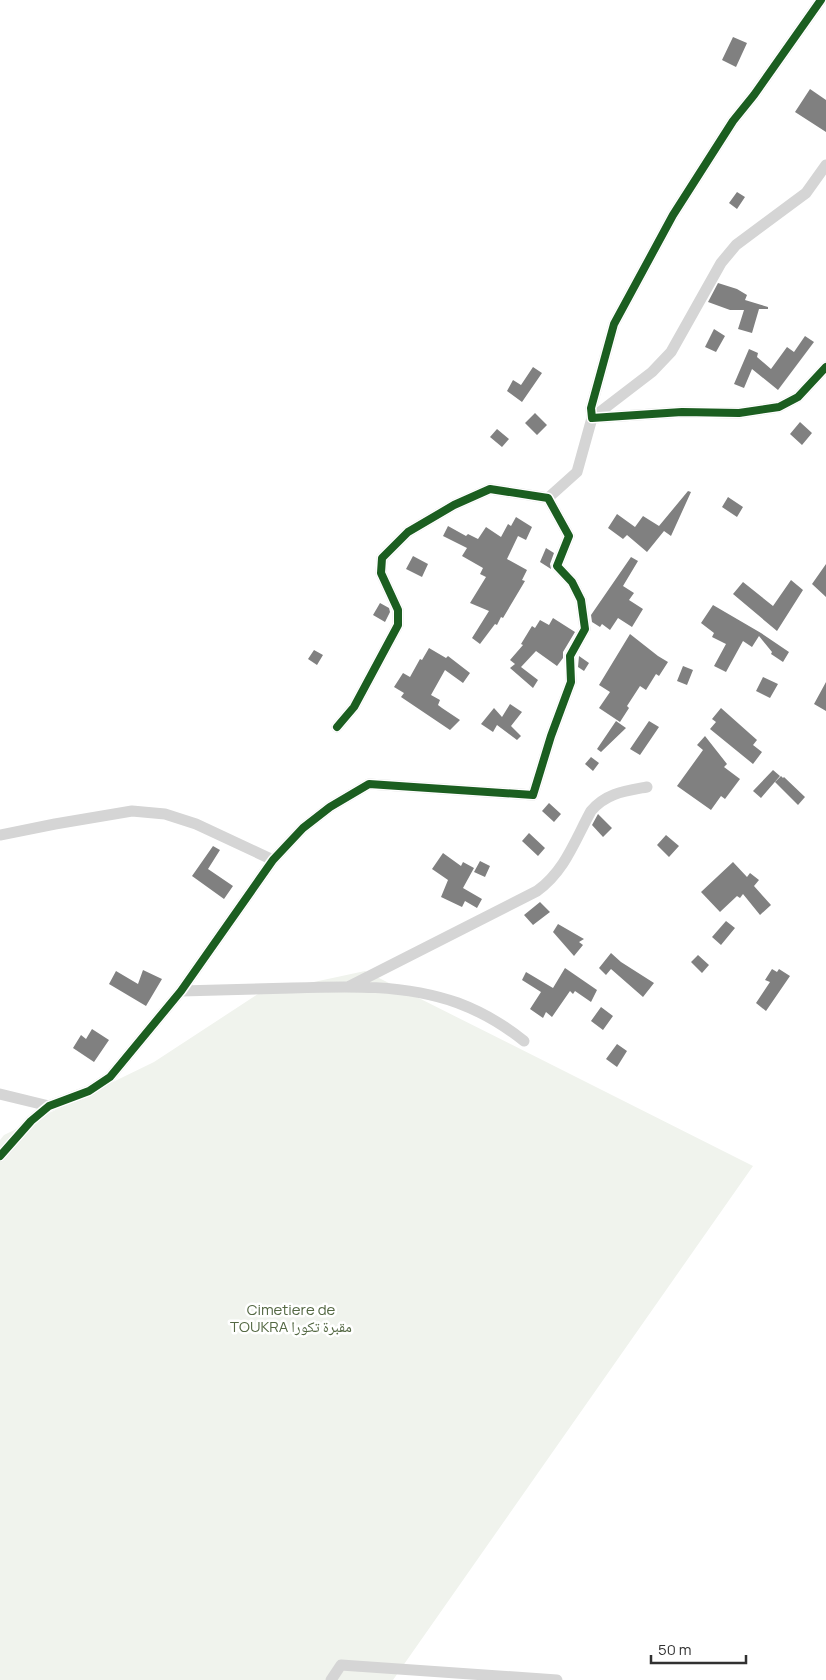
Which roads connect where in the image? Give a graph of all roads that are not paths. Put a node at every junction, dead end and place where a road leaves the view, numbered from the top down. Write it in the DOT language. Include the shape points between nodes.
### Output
graph roads {
  1 [pos="821,0"];
  2 [pos="826,165"];
  3 [pos="826,367"];
  4 [pos="592,418"];
  5 [pos="548,498"];
  6 [pos="337,726"];
  7 [pos="647,787"];
  8 [pos="0,836"];
  9 [pos="273,860"];
  10 [pos="350,986"];
  11 [pos="181,991"];
  12 [pos="524,1041"];
  13 [pos="0,1094"];
  14 [pos="49,1106"];
  15 [pos="0,1156"];
  16 [pos="331,1680"];
  17 [pos="557,1680"];
  1 -- 4 [label="street" via="732,121 673,215 614,324 591,408"];
  2 -- 4 [label="street" via="806,193 736,245 721,263 672,352 652,372"];
  3 -- 4 [label="street" via="798,397 779,407 739,413 682,412"];
  4 -- 5 [label="street" via="578,472"];
  5 -- 6 [label="street" via="490,489 454,505 408,532 382,558 381,573 398,610 398,625 354,706"];
  5 -- 9 [label="street" via="568,536 557,566 572,582 581,600 585,629 570,656 571,682 533,795 369,784 330,807"];
  7 -- 10 [label="street" via="614,793 597,803 556,876 537,891"];
  8 -- 9 [label="street" via="132,811 165,814 196,824"];
  9 -- 11 [label="street"];
  10 -- 11 [label="street"];
  10 -- 12 [label="street" via="442,998 485,1015"];
  11 -- 14 [label="street" via="110,1078 89,1091"];
  13 -- 14 [label="street"];
  14 -- 15 [label="street"];
  16 -- 17 [label="street" via="341,1665"];
}
